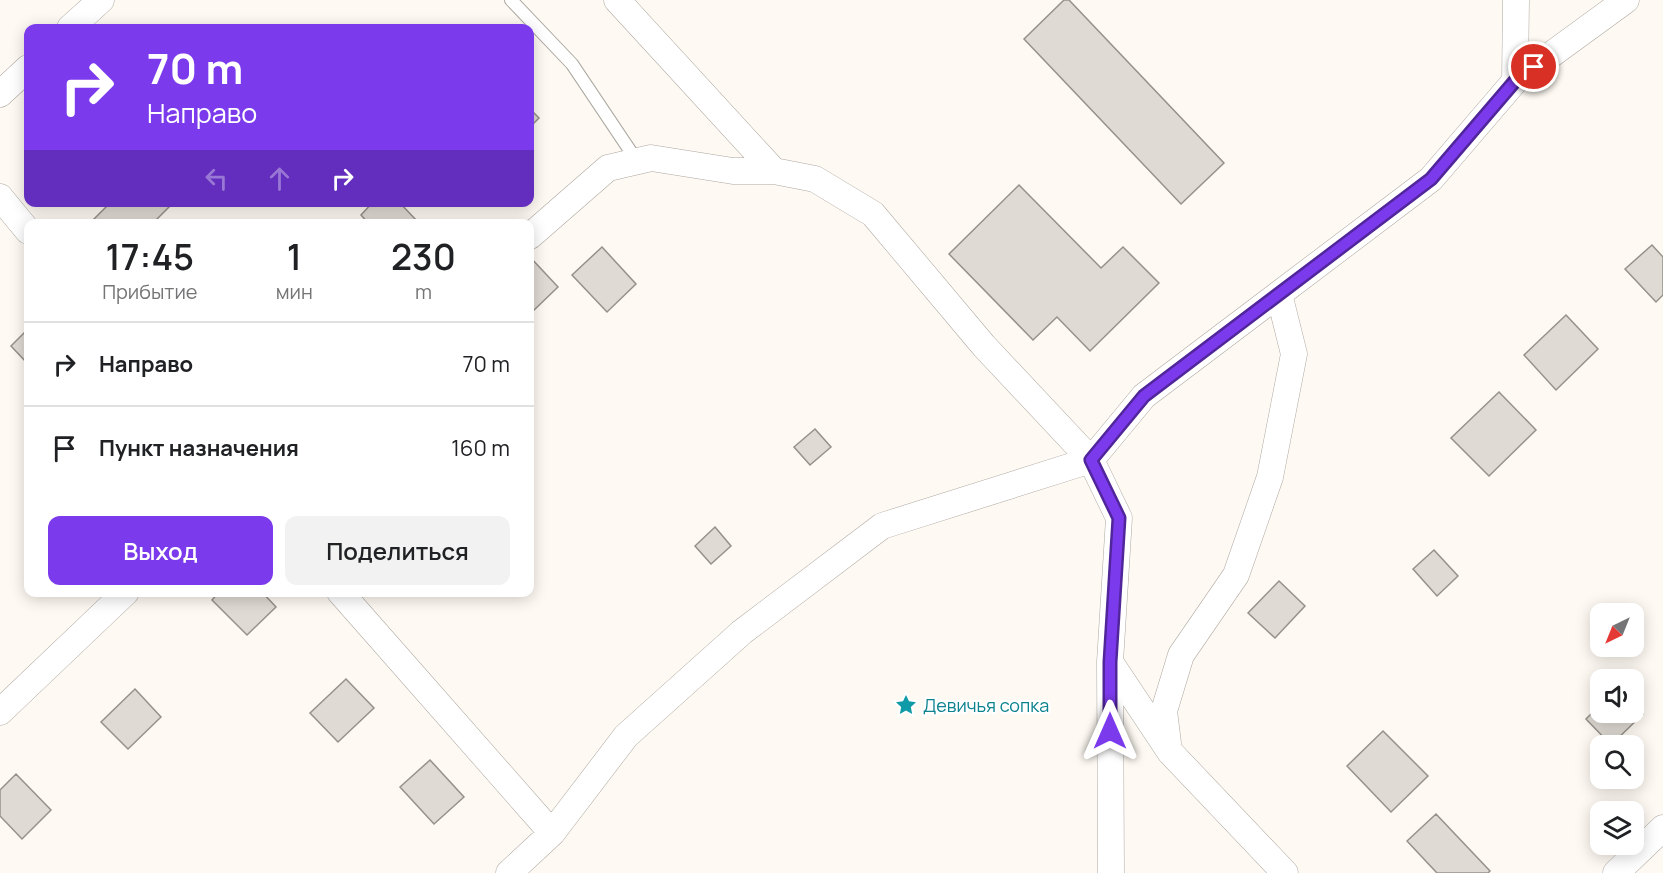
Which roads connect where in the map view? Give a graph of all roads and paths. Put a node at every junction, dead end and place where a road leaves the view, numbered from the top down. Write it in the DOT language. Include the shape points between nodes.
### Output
graph roads {
  1 [pos="101,0"];
  2 [pos="511,0"];
  3 [pos="617,0"];
  4 [pos="1516,0"];
  5 [pos="1626,0"];
  6 [pos="74,24"];
  7 [pos="534,24"];
  8 [pos="534,24"];
  9 [pos="24,72"];
  10 [pos="1515,81"];
  11 [pos="0,94"];
  12 [pos="637,161"];
  13 [pos="774,171"];
  14 [pos="0,197"];
  15 [pos="24,226"];
  16 [pos="534,233"];
  17 [pos="1279,294"];
  18 [pos="1091,460"];
  19 [pos="121,597"];
  20 [pos="344,597"];
  21 [pos="1110,662"];
  22 [pos="0,712"];
  23 [pos="1170,752"];
  24 [pos="1663,828"];
  25 [pos="552,833"];
  26 [pos="509,873"];
  27 [pos="1111,873"];
  28 [pos="1285,873"];
  29 [pos="1616,873"];
  1 -- 6 [label="street"];
  2 -- 8 [label="lane"];
  3 -- 13 [label="street"];
  4 -- 10 [label="street"];
  5 -- 10 [label="street"];
  7 -- 12 [label="lane" via="572,64"];
  9 -- 11 [label="street"];
  10 -- 17 [label="street" via="1431,179"];
  12 -- 13 [label="street" via="651,158 733,171"];
  12 -- 16 [label="street" via="608,168"];
  13 -- 18 [label="street" via="815,179 873,214 984,346"];
  14 -- 15 [label="street"];
  17 -- 18 [label="street" via="1144,396"];
  17 -- 23 [label="street" via="1294,354 1270,477 1236,575 1181,655 1164,711"];
  18 -- 21 [label="street" via="1119,518"];
  18 -- 25 [label="street" via="882,526 742,632 626,735"];
  19 -- 22 [label="street"];
  20 -- 25 [label="street"];
  21 -- 23 [label="street"];
  21 -- 27 [label="street"];
  23 -- 28 [label="street"];
  24 -- 29 [label="street"];
  25 -- 26 [label="street"];
}
